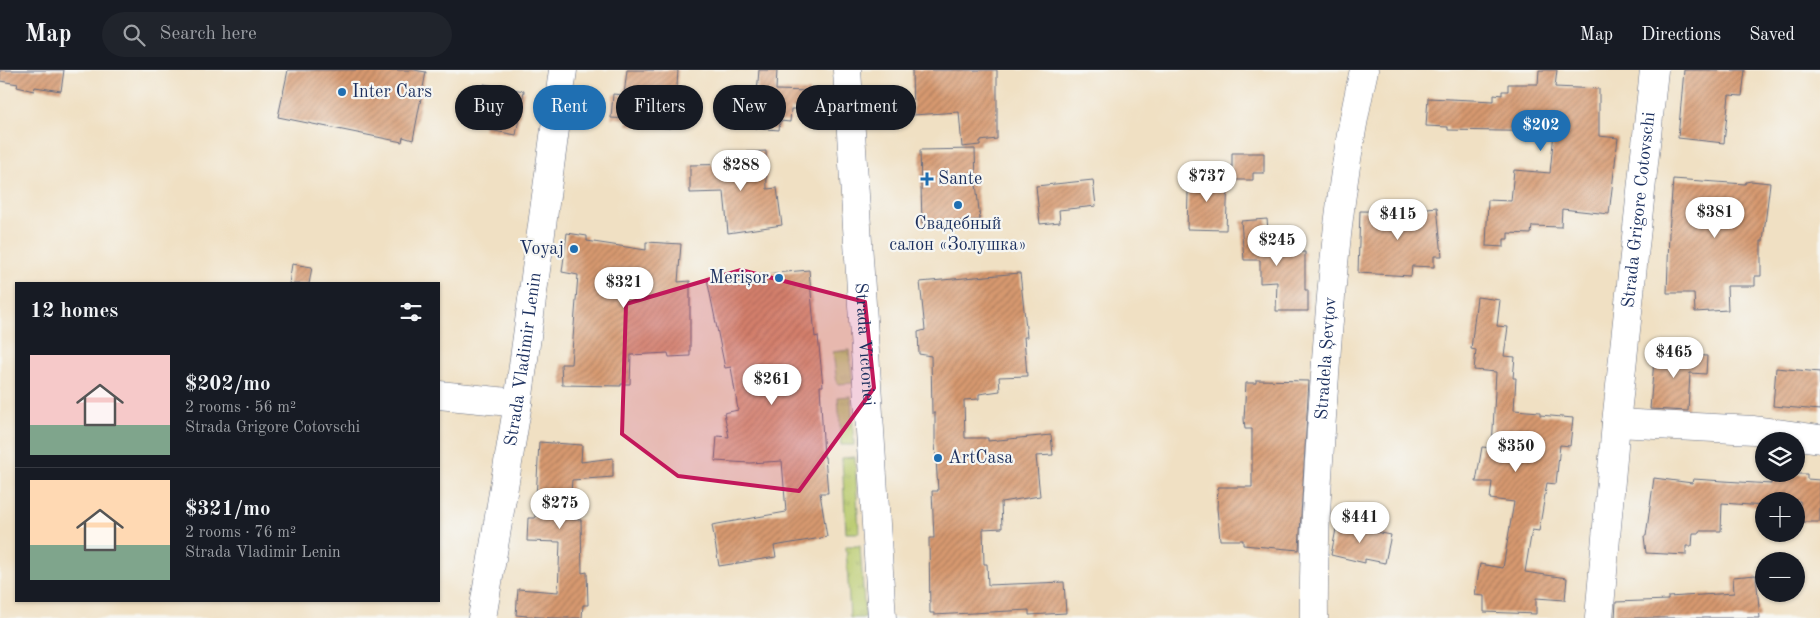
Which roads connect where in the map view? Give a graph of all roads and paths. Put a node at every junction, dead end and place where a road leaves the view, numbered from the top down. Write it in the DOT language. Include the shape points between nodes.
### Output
graph roads {
  1 [pos="563,70"];
  2 [pos="847,70"];
  3 [pos="1364,70"];
  4 [pos="1654,70"];
  5 [pos="440,395"];
  6 [pos="518,403"];
  7 [pos="1616,423"];
  8 [pos="1820,439"];
  9 [pos="482,618"];
  10 [pos="882,618"];
  11 [pos="1314,618"];
  12 [pos="1599,618"];
  1 -- 6 [label="street, Strada Vladimir Lenin"];
  2 -- 10 [label="street, Strada Victoriei"];
  3 -- 11 [label="street, Stradela Șevțov" via="1354,113 1332,274 1316,494"];
  4 -- 7 [label="street, Strada Grigore Cotovschi"];
  5 -- 6 [label="street"];
  6 -- 9 [label="street, Strada Vladimir Lenin"];
  7 -- 8 [label="street" via="1754,430"];
  7 -- 12 [label="street, Strada Grigore Cotovschi"];
}
